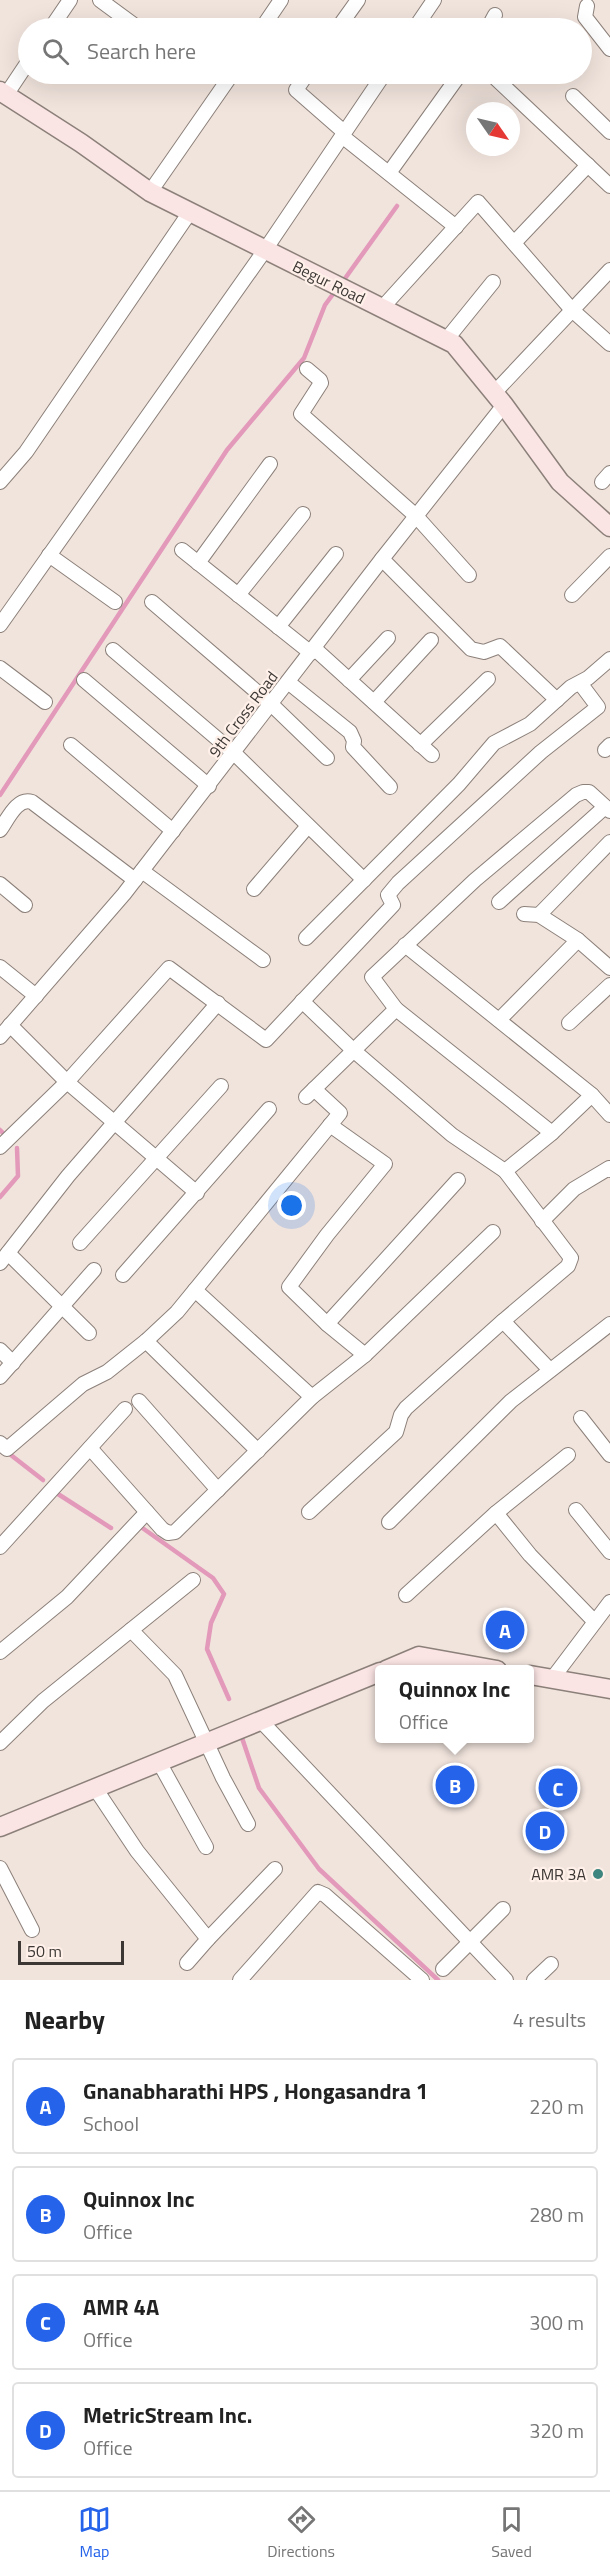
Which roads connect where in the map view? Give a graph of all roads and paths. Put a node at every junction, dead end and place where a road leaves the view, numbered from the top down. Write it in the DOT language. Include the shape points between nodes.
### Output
graph roads {
  1 [pos="70,0"];
  2 [pos="100,0"];
  3 [pos="281,0"];
  4 [pos="358,0"];
  5 [pos="434,0"];
  6 [pos="586,2"];
  7 [pos="495,15"];
  8 [pos="58,18"];
  9 [pos="124,18"];
  10 [pos="269,18"];
  11 [pos="345,18"];
  12 [pos="422,18"];
  13 [pos="493,18"];
  14 [pos="586,18"];
  15 [pos="592,26"];
  16 [pos="610,49"];
  17 [pos="18,74"];
  18 [pos="225,84"];
  19 [pos="300,84"];
  20 [pos="377,84"];
  21 [pos="453,84"];
  22 [pos="502,84"];
  23 [pos="3,93"];
  24 [pos="573,96"];
  25 [pos="610,132"];
  26 [pos="343,134"];
  27 [pos="588,165"];
  28 [pos="388,173"];
  29 [pos="610,186"];
  30 [pos="150,192"];
  31 [pos="190,212"];
  32 [pos="456,226"];
  33 [pos="514,243"];
  34 [pos="265,250"];
  35 [pos="610,270"];
  36 [pos="493,282"];
  37 [pos="382,308"];
  38 [pos="572,310"];
  39 [pos="446,340"];
  40 [pos="610,344"];
  41 [pos="307,369"];
  42 [pos="499,399"];
  43 [pos="270,464"];
  44 [pos="0,482"];
  45 [pos="303,514"];
  46 [pos="416,516"];
  47 [pos="610,527"];
  48 [pos="182,550"];
  49 [pos="336,554"];
  50 [pos="49,555"];
  51 [pos="610,556"];
  52 [pos="382,559"];
  53 [pos="198,563"];
  54 [pos="469,575"];
  55 [pos="238,595"];
  56 [pos="573,596"];
  57 [pos="114,602"];
  58 [pos="152,602"];
  59 [pos="0,625"];
  60 [pos="278,627"];
  61 [pos="388,638"];
  62 [pos="432,640"];
  63 [pos="113,650"];
  64 [pos="313,651"];
  65 [pos="610,659"];
  66 [pos="0,668"];
  67 [pos="488,679"];
  68 [pos="84,680"];
  69 [pos="349,680"];
  70 [pos="288,682"];
  71 [pos="580,683"];
  72 [pos="557,700"];
  73 [pos="45,702"];
  74 [pos="374,702"];
  75 [pos="271,704"];
  76 [pos="420,744"];
  77 [pos="71,745"];
  78 [pos="234,753"];
  79 [pos="432,755"];
  80 [pos="327,758"];
  81 [pos="209,786"];
  82 [pos="390,787"];
  83 [pos="607,809"];
  84 [pos="308,826"];
  85 [pos="0,830"];
  86 [pos="173,831"];
  87 [pos="610,842"];
  88 [pos="138,876"];
  89 [pos="364,880"];
  90 [pos="0,884"];
  91 [pos="254,890"];
  92 [pos="499,902"];
  93 [pos="25,905"];
  94 [pos="524,914"];
  95 [pos="539,915"];
  96 [pos="306,939"];
  97 [pos="578,940"];
  98 [pos="405,945"];
  99 [pos="263,960"];
  100 [pos="0,967"];
  101 [pos="610,968"];
  102 [pos="610,985"];
  103 [pos="36,996"];
  104 [pos="302,1001"];
  105 [pos="218,1003"];
  106 [pos="396,1009"];
  107 [pos="499,1020"];
  108 [pos="569,1023"];
  109 [pos="10,1025"];
  110 [pos="0,1037"];
  111 [pos="353,1050"];
  112 [pos="67,1082"];
  113 [pos="222,1086"];
  114 [pos="592,1095"];
  115 [pos="269,1110"];
  116 [pos="610,1115"];
  117 [pos="113,1122"];
  118 [pos="330,1125"];
  119 [pos="552,1133"];
  120 [pos="0,1147"];
  121 [pos="157,1158"];
  122 [pos="610,1170"];
  123 [pos="505,1171"];
  124 [pos="458,1180"];
  125 [pos="197,1193"];
  126 [pos="542,1221"];
  127 [pos="493,1232"];
  128 [pos="80,1244"];
  129 [pos="4,1258"];
  130 [pos="94,1270"];
  131 [pos="123,1275"];
  132 [pos="195,1290"];
  133 [pos="62,1307"];
  134 [pos="503,1321"];
  135 [pos="327,1324"];
  136 [pos="610,1324"];
  137 [pos="89,1333"];
  138 [pos="147,1341"];
  139 [pos="0,1350"];
  140 [pos="365,1355"];
  141 [pos="13,1363"];
  142 [pos="550,1370"];
  143 [pos="0,1377"];
  144 [pos="312,1397"];
  145 [pos="139,1401"];
  146 [pos="126,1409"];
  147 [pos="581,1418"];
  148 [pos="0,1443"];
  149 [pos="90,1448"];
  150 [pos="258,1451"];
  151 [pos="568,1455"];
  152 [pos="610,1455"];
  153 [pos="218,1490"];
  154 [pos="576,1510"];
  155 [pos="147,1512"];
  156 [pos="309,1512"];
  157 [pos="496,1513"];
  158 [pos="389,1522"];
  159 [pos="0,1547"];
  160 [pos="610,1552"];
  161 [pos="193,1580"];
  162 [pos="406,1595"];
  163 [pos="610,1602"];
  164 [pos="594,1621"];
  165 [pos="131,1630"];
  166 [pos="2,1645"];
  167 [pos="398,1665"];
  168 [pos="469,1665"];
  169 [pos="375,1674"];
  170 [pos="534,1676"];
  171 [pos="552,1679"];
  172 [pos="610,1689"];
  173 [pos="261,1721"];
  174 [pos="0,1743"];
  175 [pos="207,1743"];
  176 [pos="159,1762"];
  177 [pos="95,1788"];
  178 [pos="248,1824"];
  179 [pos="0,1827"];
  180 [pos="206,1847"];
  181 [pos="0,1868"];
  182 [pos="275,1869"];
  183 [pos="503,1909"];
  184 [pos="32,1930"];
  185 [pos="208,1939"];
  186 [pos="470,1942"];
  187 [pos="186,1963"];
  188 [pos="551,1964"];
  189 [pos="443,1969"];
  190 [pos="240,1980"];
  191 [pos="422,1980"];
  192 [pos="506,1980"];
  193 [pos="534,1980"];
  1 -- 8 [label="street"];
  2 -- 9 [label="street"];
  3 -- 10 [label="street"];
  4 -- 11 [label="street"];
  5 -- 12 [label="street"];
  6 -- 14 [label="street"];
  7 -- 13 [label="street"];
  15 -- 16 [label="street"];
  17 -- 23 [label="street"];
  18 -- 30 [label="street"];
  19 -- 26 [label="street" via="296,90"];
  20 -- 26 [label="street"];
  21 -- 28 [label="street"];
  22 -- 27 [label="street"];
  23 -- 30 [label="main road, Begur Road"];
  24 -- 25 [label="street"];
  26 -- 28 [label="street"];
  26 -- 34 [label="street"];
  27 -- 29 [label="street"];
  27 -- 33 [label="street"];
  28 -- 32 [label="street"];
  30 -- 31 [label="main road, Begur Road"];
  31 -- 34 [label="main road, Begur Road"];
  31 -- 44 [label="street" via="26,452"];
  32 -- 33 [label="street" via="478,202"];
  32 -- 37 [label="street"];
  33 -- 38 [label="street"];
  34 -- 37 [label="main road, Begur Road"];
  34 -- 50 [label="street"];
  35 -- 38 [label="street, 9th Cross Road"];
  36 -- 39 [label="street"];
  37 -- 39 [label="main road, Begur Road"];
  38 -- 40 [label="street"];
  38 -- 42 [label="street, 9th Cross Road"];
  39 -- 42 [label="main road, Begur Road" via="454,344"];
  41 -- 46 [label="street" via="321,383 301,414"];
  42 -- 46 [label="street, 9th Cross Road"];
  42 -- 47 [label="main road, Begur Road" via="560,482"];
  43 -- 53 [label="street"];
  45 -- 55 [label="street"];
  46 -- 52 [label="street, 9th Cross Road"];
  46 -- 54 [label="street"];
  48 -- 53 [label="street"];
  49 -- 60 [label="street"];
  50 -- 57 [label="street"];
  50 -- 59 [label="street"];
  51 -- 56 [label="street"];
  52 -- 64 [label="street, 9th Cross Road"];
  52 -- 72 [label="street" via="471,649 484,652 500,646"];
  53 -- 55 [label="street"];
  55 -- 60 [label="street"];
  58 -- 75 [label="street"];
  60 -- 64 [label="street"];
  61 -- 69 [label="street"];
  62 -- 74 [label="street"];
  63 -- 78 [label="street"];
  64 -- 69 [label="street"];
  64 -- 70 [label="street, 9th Cross Road"];
  65 -- 71 [label="street"];
  66 -- 73 [label="street"];
  67 -- 76 [label="street"];
  68 -- 81 [label="street"];
  69 -- 74 [label="street"];
  70 -- 75 [label="street, 9th Cross Road"];
  70 -- 82 [label="street" via="350,732 353,747"];
  71 -- 72 [label="street"];
  71 -- 104 [label="street" via="598,707 541,752 398,883 388,895 393,905"];
  72 -- 89 [label="street" via="530,724 494,743"];
  74 -- 76 [label="street"];
  75 -- 78 [label="street, 9th Cross Road"];
  75 -- 80 [label="street"];
  76 -- 79 [label="street"];
  77 -- 86 [label="street"];
  78 -- 81 [label="street, 9th Cross Road"];
  78 -- 84 [label="street"];
  81 -- 86 [label="street, 9th Cross Road"];
  83 -- 92 [label="street"];
  83 -- 98 [label="street" via="588,792 576,795"];
  84 -- 89 [label="street"];
  84 -- 91 [label="street"];
  85 -- 88 [label="street" via="20,803 32,802"];
  86 -- 88 [label="street, 9th Cross Road"];
  87 -- 95 [label="street"];
  88 -- 99 [label="street"];
  88 -- 103 [label="street, 9th Cross Road"];
  89 -- 96 [label="street"];
  90 -- 93 [label="street"];
  94 -- 95 [label="street"];
  95 -- 97 [label="street"];
  97 -- 101 [label="street"];
  97 -- 107 [label="street"];
  98 -- 106 [label="street" via="372,977"];
  98 -- 107 [label="street"];
  100 -- 103 [label="street"];
  102 -- 108 [label="street"];
  103 -- 109 [label="street, 9th Cross Road"];
  104 -- 105 [label="street" via="266,1040"];
  104 -- 111 [label="street"];
  105 -- 112 [label="street" via="169,968"];
  105 -- 117 [label="street"];
  106 -- 111 [label="street"];
  106 -- 119 [label="street"];
  107 -- 114 [label="street"];
  109 -- 110 [label="street, 9th Cross Road"];
  109 -- 112 [label="street"];
  111 -- 118 [label="street" via="310,1093 340,1113"];
  111 -- 123 [label="street" via="452,1135"];
  112 -- 117 [label="street"];
  112 -- 120 [label="street"];
  113 -- 121 [label="street"];
  114 -- 116 [label="street"];
  114 -- 119 [label="street"];
  115 -- 125 [label="street"];
  117 -- 121 [label="street"];
  117 -- 129 [label="street"];
  118 -- 132 [label="street"];
  118 -- 135 [label="street" via="385,1164 289,1287"];
  119 -- 123 [label="street"];
  121 -- 125 [label="street"];
  121 -- 128 [label="street"];
  122 -- 126 [label="street" via="574,1189"];
  123 -- 126 [label="street"];
  124 -- 135 [label="street"];
  125 -- 131 [label="street"];
  126 -- 134 [label="street" via="571,1263"];
  127 -- 140 [label="street"];
  129 -- 133 [label="street"];
  130 -- 133 [label="street"];
  132 -- 138 [label="street"];
  132 -- 144 [label="street"];
  133 -- 137 [label="street"];
  133 -- 141 [label="street"];
  134 -- 142 [label="street"];
  134 -- 156 [label="street" via="406,1408 396,1432"];
  135 -- 140 [label="street"];
  136 -- 142 [label="street"];
  138 -- 148 [label="street" via="107,1372 83,1384 8,1449"];
  138 -- 150 [label="street"];
  139 -- 141 [label="street"];
  140 -- 144 [label="street"];
  141 -- 143 [label="street"];
  142 -- 158 [label="street" via="511,1401"];
  144 -- 150 [label="street"];
  145 -- 153 [label="street"];
  146 -- 149 [label="street"];
  147 -- 152 [label="street"];
  149 -- 155 [label="street"];
  149 -- 159 [label="street"];
  150 -- 153 [label="street"];
  151 -- 157 [label="street"];
  153 -- 155 [label="street" via="174,1532 162,1529"];
  154 -- 160 [label="street"];
  155 -- 166 [label="street" via="67,1597"];
  157 -- 162 [label="street"];
  157 -- 164 [label="street" via="530,1555"];
  161 -- 165 [label="street"];
  163 -- 164 [label="street"];
  164 -- 171 [label="street"];
  165 -- 174 [label="street" via="43,1701"];
  165 -- 175 [label="street" via="175,1676"];
  167 -- 168 [label="main road" via="419,1656"];
  169 -- 173 [label="main road"];
  170 -- 171 [label="main road"];
  171 -- 172 [label="main road"];
  173 -- 175 [label="main road"];
  173 -- 186 [label="street"];
  175 -- 176 [label="main road"];
  175 -- 178 [label="street"];
  176 -- 177 [label="main road"];
  176 -- 180 [label="street"];
  177 -- 179 [label="main road"];
  177 -- 185 [label="street" via="137,1851"];
  181 -- 184 [label="street"];
  182 -- 185 [label="street"];
  183 -- 186 [label="street"];
  185 -- 187 [label="street"];
  186 -- 189 [label="street"];
  186 -- 192 [label="street"];
  188 -- 193 [label="street"];
  190 -- 191 [label="street" via="318,1892"];
}
